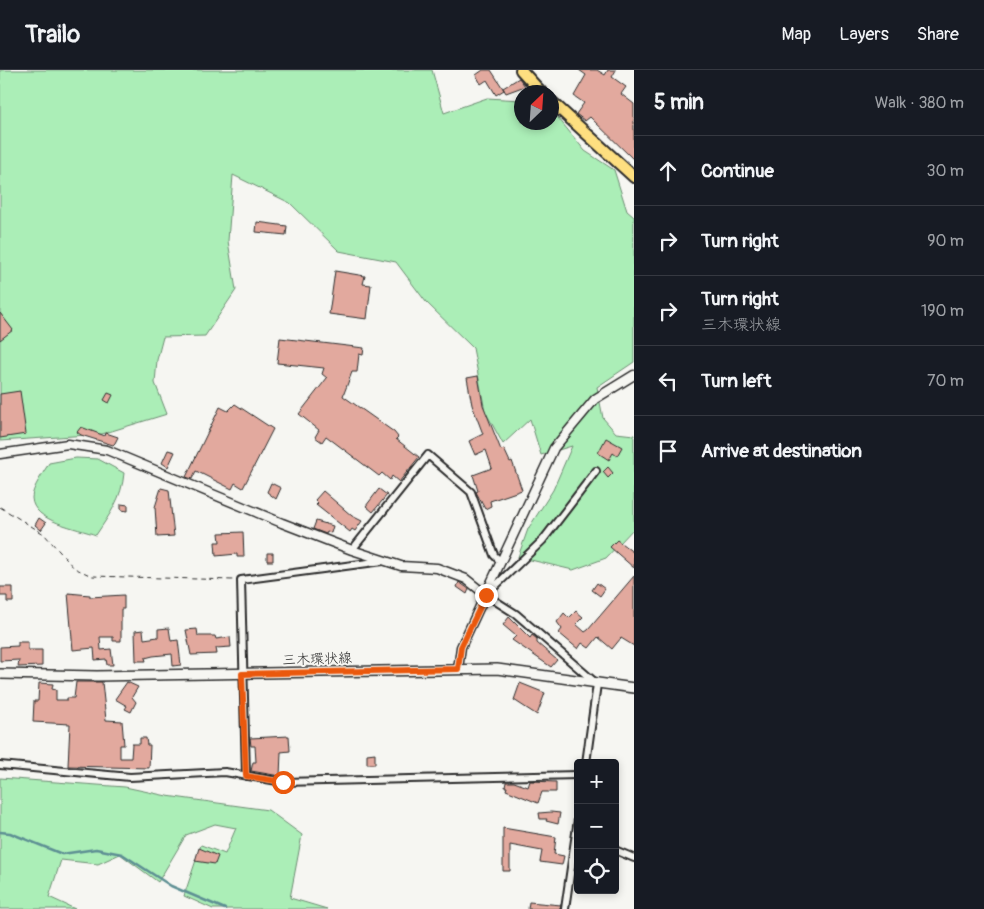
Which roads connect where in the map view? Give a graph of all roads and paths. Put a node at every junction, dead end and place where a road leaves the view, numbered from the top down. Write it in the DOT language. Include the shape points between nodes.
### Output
graph roads {
  1 [pos="522,70"];
  2 [pos="535,85"];
  3 [pos="559,108"];
  4 [pos="634,178"];
  5 [pos="634,375"];
  6 [pos="0,454"];
  7 [pos="596,471"];
  8 [pos="0,507"];
  9 [pos="352,550"];
  10 [pos="383,561"];
  11 [pos="500,562"];
  12 [pos="241,580"];
  13 [pos="486,595"];
  14 [pos="458,669"];
  15 [pos="0,674"];
  16 [pos="242,674"];
  17 [pos="596,684"];
  18 [pos="634,688"];
  19 [pos="587,759"];
  20 [pos="0,764"];
  21 [pos="574,775"];
  22 [pos="246,776"];
  23 [pos="575,849"];
  24 [pos="619,852"];
  25 [pos="634,858"];
  26 [pos="565,909"];
  1 -- 2 [label="main road"];
  3 -- 4 [label="main road"];
  5 -- 11 [label="street" via="595,399 554,448"];
  6 -- 9 [label="street" via="68,444 108,450"];
  7 -- 13 [label="street" via="543,540"];
  8 -- 12 [label="path" via="44,534 74,568 92,576"];
  9 -- 10 [label="street"];
  9 -- 11 [label="street" via="428,454 470,492 494,555"];
  10 -- 12 [label="street"];
  10 -- 13 [label="street" via="401,566 437,568 466,578"];
  11 -- 13 [label="street"];
  12 -- 16 [label="street"];
  13 -- 14 [label="street" via="461,647"];
  13 -- 17 [label="street" via="516,614"];
  14 -- 16 [label="main road, 三木環状線"];
  14 -- 17 [label="main road, 三木環状線" via="530,673"];
  15 -- 16 [label="main road, 三木環状線"];
  16 -- 22 [label="street"];
  17 -- 18 [label="main road, 三木環状線"];
  17 -- 19 [label="street"];
  20 -- 22 [label="street" via="130,776 225,772"];
  21 -- 22 [label="street" via="283,782"];
  23 -- 26 [label="street"];
  24 -- 25 [label="street"];
}
